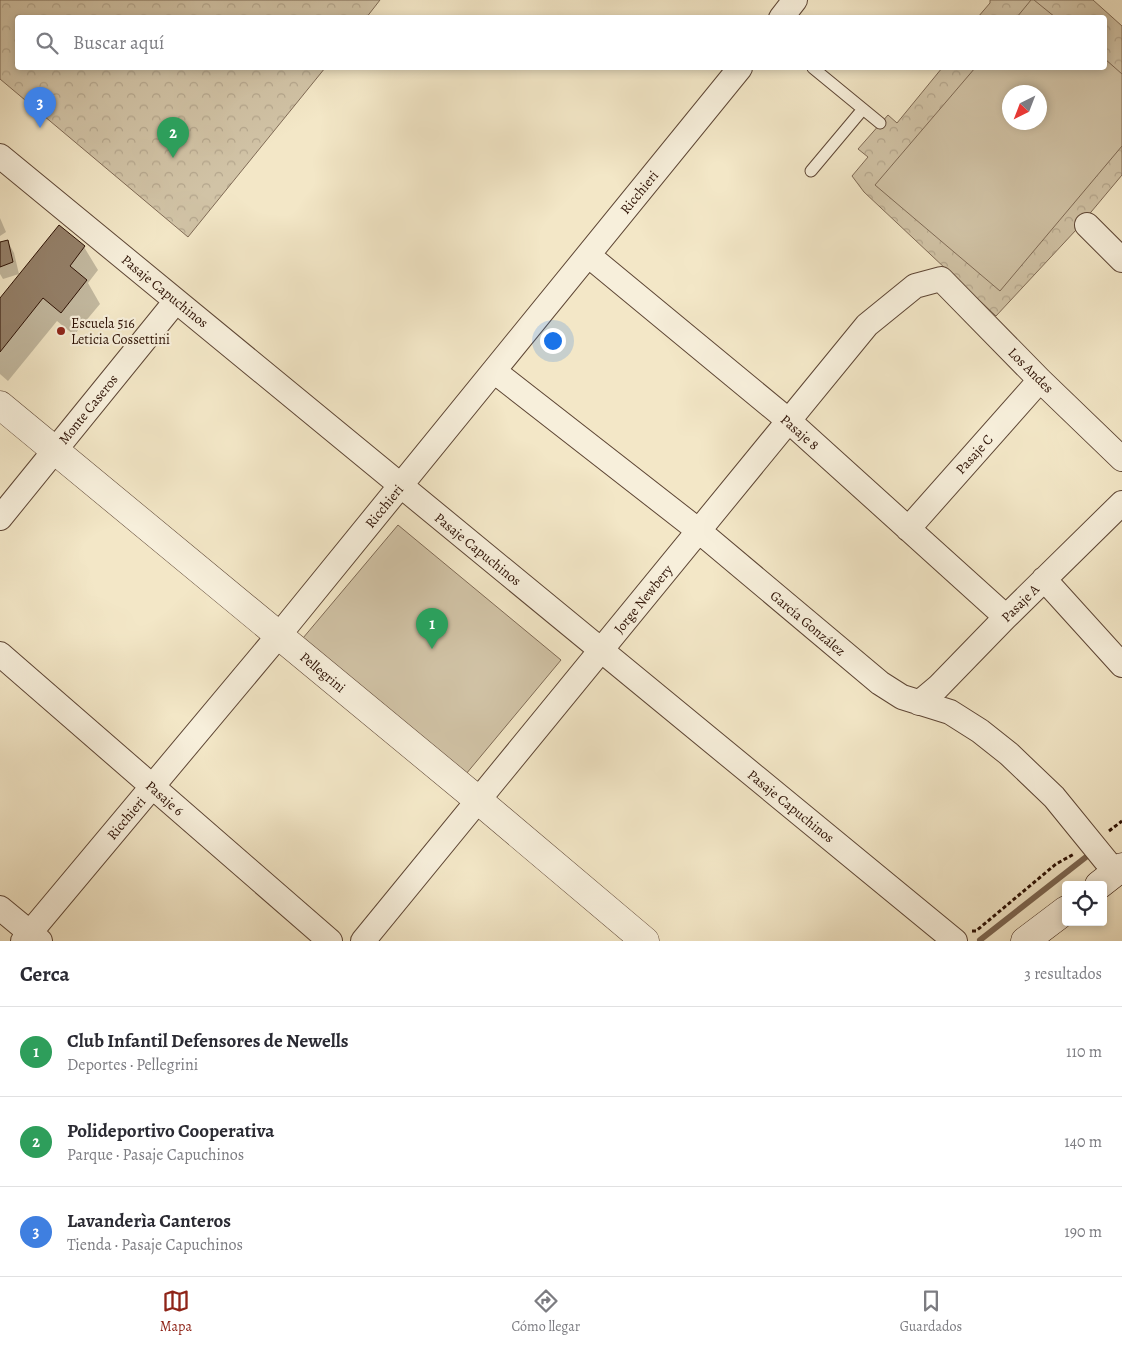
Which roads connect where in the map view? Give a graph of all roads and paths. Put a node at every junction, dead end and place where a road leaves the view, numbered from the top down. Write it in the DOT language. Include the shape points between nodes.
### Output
graph roads {
  1 [pos="795,0"];
  2 [pos="783,15"];
  3 [pos="738,70"];
  4 [pos="816,70"];
  5 [pos="863,109"];
  6 [pos="880,123"];
  7 [pos="0,156"];
  8 [pos="811,171"];
  9 [pos="1087,225"];
  10 [pos="588,255"];
  11 [pos="1122,260"];
  12 [pos="941,279"];
  13 [pos="176,300"];
  14 [pos="494,371"];
  15 [pos="1040,380"];
  16 [pos="0,406"];
  17 [pos="789,421"];
  18 [pos="54,450"];
  19 [pos="1122,459"];
  20 [pos="401,486"];
  21 [pos="1122,503"];
  22 [pos="0,518"];
  23 [pos="908,529"];
  24 [pos="699,531"];
  25 [pos="1044,579"];
  26 [pos="1006,617"];
  27 [pos="279,636"];
  28 [pos="601,650"];
  29 [pos="0,654"];
  30 [pos="1122,666"];
  31 [pos="919,703"];
  32 [pos="152,786"];
  33 [pos="478,800"];
  34 [pos="1122,821"];
  35 [pos="1092,844"];
  36 [pos="1112,875"];
  37 [pos="0,908"];
  38 [pos="1062,913"];
  39 [pos="951,937"];
  40 [pos="31,938"];
  41 [pos="1030,940"];
  42 [pos="330,941"];
  43 [pos="363,941"];
  44 [pos="645,941"];
  1 -- 2 [label="street"];
  3 -- 10 [label="street, Ricchieri"];
  4 -- 5 [label="lane"];
  5 -- 6 [label="lane"];
  5 -- 8 [label="lane"];
  7 -- 13 [label="street, Pasaje Capuchinos"];
  9 -- 11 [label="street"];
  10 -- 14 [label="street, Ricchieri"];
  10 -- 17 [label="street, Pasaje 8"];
  12 -- 15 [label="street, Los Andes"];
  12 -- 17 [label="street, Jorge Newbery" via="915,286 867,325"];
  13 -- 18 [label="street, Monte Caseros"];
  13 -- 20 [label="street, Pasaje Capuchinos"];
  14 -- 20 [label="street, Ricchieri"];
  14 -- 24 [label="street, García González"];
  15 -- 19 [label="street, Los Andes"];
  15 -- 23 [label="street, Pasaje C"];
  16 -- 18 [label="street, Pellegrini"];
  17 -- 23 [label="street, Pasaje 8"];
  17 -- 24 [label="street, Jorge Newbery"];
  18 -- 22 [label="street, Monte Caseros"];
  18 -- 27 [label="street, Pellegrini"];
  20 -- 27 [label="street, Ricchieri"];
  20 -- 28 [label="street, Pasaje Capuchinos"];
  21 -- 25 [label="street, Pasaje A"];
  23 -- 26 [label="street, Pasaje 8"];
  24 -- 28 [label="street, Jorge Newbery"];
  24 -- 31 [label="street, García González" via="880,683"];
  25 -- 26 [label="street, Pasaje A"];
  25 -- 30 [label="street"];
  26 -- 31 [label="street, Pasaje A" via="938,688"];
  27 -- 32 [label="street, Ricchieri"];
  27 -- 33 [label="street, Pellegrini"];
  28 -- 33 [label="street, Jorge Newbery"];
  28 -- 39 [label="street, Pasaje Capuchinos"];
  29 -- 32 [label="street, Pasaje 6"];
  31 -- 35 [label="street, García González" via="950,712 1009,754 1054,797"];
  32 -- 40 [label="street, Ricchieri"];
  32 -- 42 [label="street, Pasaje 6"];
  33 -- 43 [label="street, Jorge Newbery"];
  33 -- 44 [label="street, Pellegrini"];
  34 -- 35 [label="path"];
  35 -- 36 [label="street, García González"];
  35 -- 39 [label="path" via="1056,864 976,931"];
  37 -- 40 [label="street"];
  38 -- 41 [label="street"];
}
